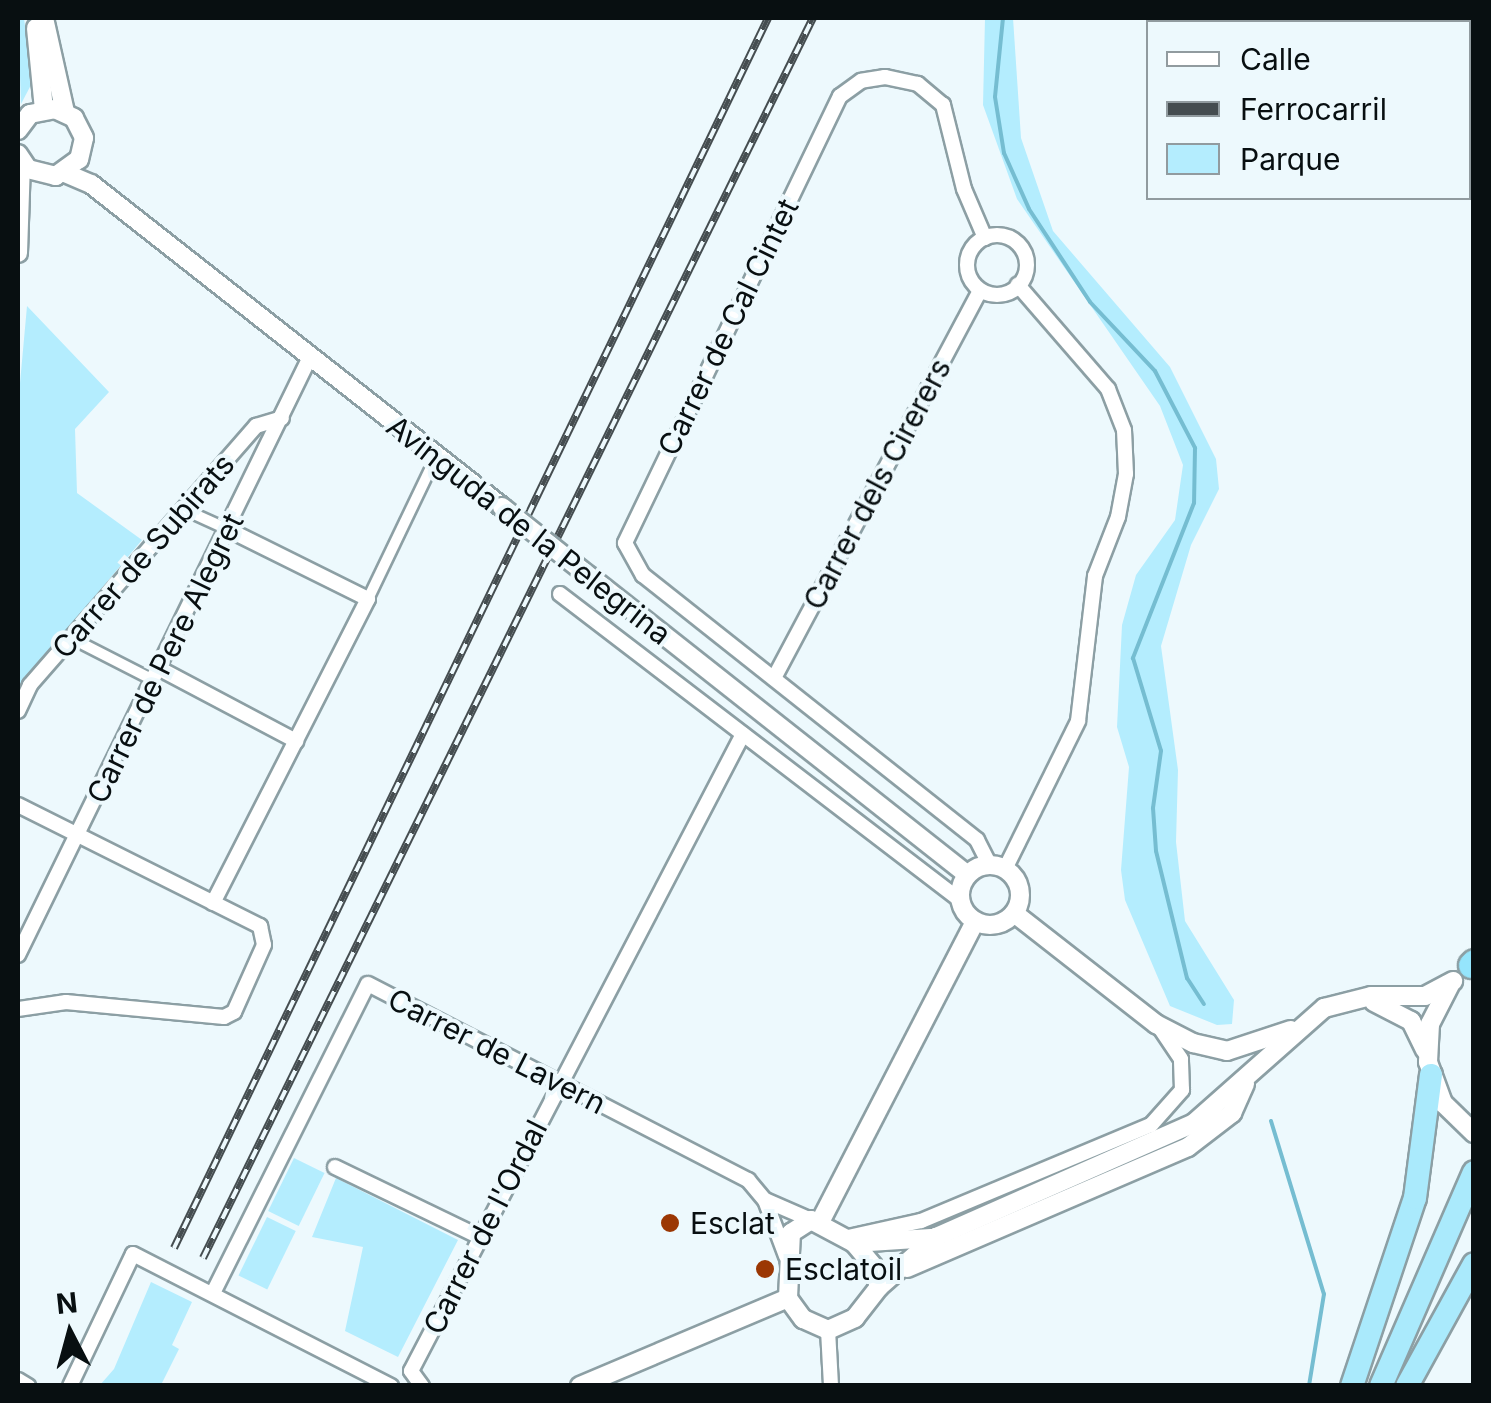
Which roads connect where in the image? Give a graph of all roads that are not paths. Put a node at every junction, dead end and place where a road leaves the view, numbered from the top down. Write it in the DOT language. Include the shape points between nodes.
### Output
graph roads {
  1 [pos="35,18"];
  2 [pos="44,18"];
  3 [pos="30,112"];
  4 [pos="65,112"];
  5 [pos="18,130"];
  6 [pos="19,158"];
  7 [pos="80,159"];
  8 [pos="65,173"];
  9 [pos="37,174"];
  10 [pos="91,184"];
  11 [pos="23,203"];
  12 [pos="985,238"];
  13 [pos="18,253"];
  14 [pos="1018,285"];
  15 [pos="980,290"];
  16 [pos="309,359"];
  17 [pos="282,418"];
  18 [pos="436,456"];
  19 [pos="184,509"];
  20 [pos="227,530"];
  21 [pos="630,559"];
  22 [pos="560,594"];
  23 [pos="368,599"];
  24 [pos="71,638"];
  25 [pos="159,676"];
  26 [pos="774,678"];
  27 [pos="18,712"];
  28 [pos="743,734"];
  29 [pos="296,741"];
  30 [pos="18,805"];
  31 [pos="76,838"];
  32 [pos="998,867"];
  33 [pos="967,875"];
  34 [pos="960,900"];
  35 [pos="213,903"];
  36 [pos="1014,913"];
  37 [pos="975,922"];
  38 [pos="18,955"];
  39 [pos="1468,968"];
  40 [pos="1354,999"];
  41 [pos="18,1009"];
  42 [pos="1156,1024"];
  43 [pos="1306,1024"];
  44 [pos="1430,1068"];
  45 [pos="1247,1079"];
  46 [pos="559,1084"];
  47 [pos="1474,1132"];
  48 [pos="334,1167"];
  49 [pos="1474,1172"];
  50 [pos="765,1200"];
  51 [pos="816,1221"];
  52 [pos="478,1236"];
  53 [pos="936,1238"];
  54 [pos="851,1240"];
  55 [pos="786,1256"];
  56 [pos="1474,1264"];
  57 [pos="881,1284"];
  58 [pos="214,1292"];
  59 [pos="788,1298"];
  60 [pos="828,1330"];
  61 [pos="411,1371"];
  62 [pos="18,1380"];
  63 [pos="390,1383"];
  64 [pos="28,1386"];
  65 [pos="70,1386"];
  66 [pos="422,1386"];
  67 [pos="580,1386"];
  68 [pos="831,1386"];
  69 [pos="1352,1386"];
  70 [pos="1381,1386"];
  71 [pos="1407,1386"];
  1 -- 3 [label="street"];
  2 -- 4 [label="street, Avinguda de la Pelegrina"];
  3 -- 4 [label="street"];
  3 -- 5 [label="street"];
  4 -- 7 [label="street, Avinguda de la Pelegrina" via="84,138"];
  6 -- 9 [label="street"];
  6 -- 11 [label="street"];
  7 -- 8 [label="street"];
  7 -- 10 [label="street, Avinguda de la Pelegrina"];
  8 -- 9 [label="street, Avinguda de la Pelegrina"];
  8 -- 10 [label="street, Avinguda de la Pelegrina"];
  9 -- 11 [label="street"];
  10 -- 16 [label="street, Avinguda de la Pelegrina"];
  11 -- 13 [label="street"];
  12 -- 14 [label="street" via="998,235 1020,245 1027,266"];
  12 -- 15 [label="street" via="968,258"];
  12 -- 21 [label="street, Carrer de Cal Cintet" via="943,105 918,84 885,77 861,81 840,96 629,530"];
  14 -- 15 [label="street" via="1006,294"];
  14 -- 32 [label="street" via="1108,389 1124,430 1126,474 1118,517 1094,576 1078,721"];
  15 -- 26 [label="street, Carrer dels Cirerers"];
  16 -- 17 [label="street, Carrer de Pere Alegret"];
  16 -- 18 [label="street, Avinguda de la Pelegrina"];
  17 -- 19 [label="street, Carrer de Subirats" via="256,426"];
  17 -- 20 [label="street, Carrer de Pere Alegret"];
  18 -- 23 [label="street"];
  18 -- 33 [label="street, Avinguda de la Pelegrina, bridge"];
  19 -- 20 [label="street"];
  19 -- 24 [label="street, Carrer de Subirats"];
  20 -- 23 [label="street"];
  20 -- 25 [label="street, Carrer de Pere Alegret"];
  21 -- 26 [label="street, Avinguda de la Pelegrina"];
  22 -- 28 [label="street, Avinguda de la Pelegrina"];
  23 -- 29 [label="street"];
  24 -- 25 [label="street"];
  24 -- 27 [label="street, Carrer de Subirats" via="30,685"];
  25 -- 29 [label="street"];
  25 -- 31 [label="street, Carrer de Pere Alegret"];
  26 -- 32 [label="street, Avinguda de la Pelegrina" via="978,840"];
  28 -- 34 [label="street, Avinguda de la Pelegrina"];
  28 -- 46 [label="street, Carrer de l'Ordal"];
  29 -- 35 [label="street"];
  30 -- 31 [label="street"];
  31 -- 35 [label="street"];
  31 -- 38 [label="street, Carrer de Pere Alegret"];
  32 -- 33 [label="street"];
  32 -- 36 [label="street" via="1019,890"];
  33 -- 34 [label="street"];
  34 -- 37 [label="street"];
  35 -- 41 [label="street" via="260,926 264,945 234,1012 224,1017 66,1002"];
  36 -- 37 [label="street" via="992,925"];
  36 -- 42 [label="street"];
  37 -- 51 [label="street"];
  39 -- 40 [label="street" via="1425,996"];
  39 -- 44 [label="street" via="1430,1024"];
  40 -- 43 [label="street" via="1324,1008"];
  40 -- 44 [label="street" via="1392,1008 1411,1021"];
  42 -- 43 [label="street" via="1193,1044 1228,1051"];
  42 -- 54 [label="street" via="1184,1069 1178,1102 1166,1115 921,1221"];
  43 -- 45 [label="street"];
  44 -- 47 [label="street" via="1444,1103"];
  44 -- 69 [label="highway" via="1415,1198"];
  45 -- 53 [label="street" via="1170,1137"];
  45 -- 57 [label="street" via="1232,1113 1188,1147"];
  46 -- 50 [label="street, Carrer de Lavern" via="748,1180"];
  46 -- 52 [label="street, Carrer de l'Ordal"];
  46 -- 58 [label="street, Carrer de Lavern" via="368,984"];
  48 -- 52 [label="street"];
  49 -- 70 [label="highway"];
  50 -- 51 [label="street, Carrer de Lavern"];
  50 -- 55 [label="street"];
  51 -- 54 [label="street"];
  51 -- 55 [label="street" via="791,1234"];
  52 -- 61 [label="street, Carrer de l'Ordal"];
  53 -- 54 [label="street"];
  53 -- 57 [label="street"];
  54 -- 57 [label="street"];
  55 -- 59 [label="street"];
  56 -- 71 [label="highway"];
  57 -- 60 [label="street" via="856,1318"];
  58 -- 63 [label="street"];
  58 -- 65 [label="street" via="134,1254"];
  59 -- 60 [label="street" via="803,1319"];
  59 -- 67 [label="street"];
  60 -- 68 [label="street"];
  61 -- 63 [label="street"];
  61 -- 66 [label="street"];
  62 -- 64 [label="street"];
}
